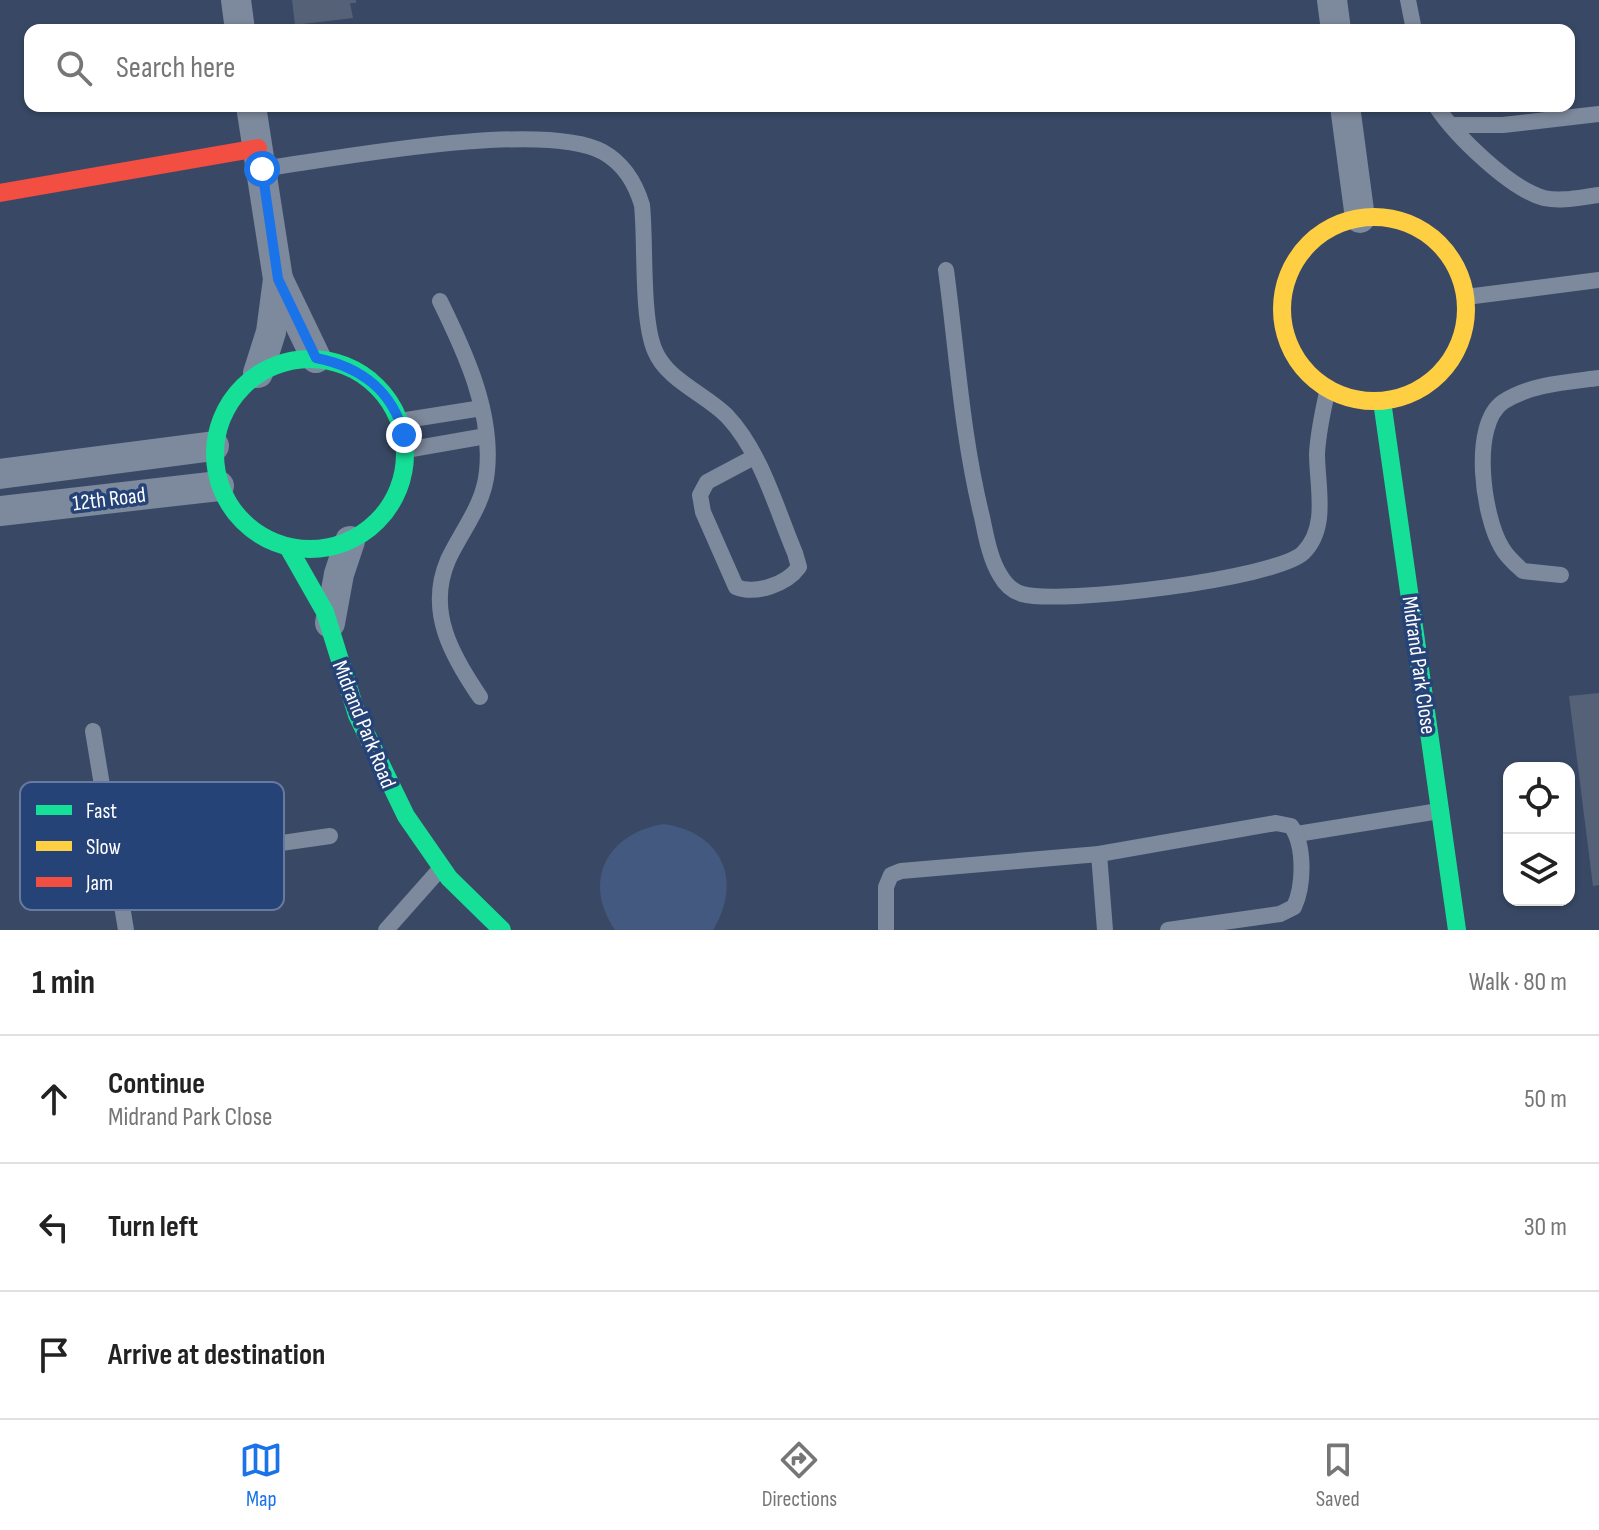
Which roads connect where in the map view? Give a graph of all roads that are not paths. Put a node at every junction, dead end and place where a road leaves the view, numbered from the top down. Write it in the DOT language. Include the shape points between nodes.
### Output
graph roads {
  1 [pos="236,0"];
  2 [pos="1332,0"];
  3 [pos="1408,0"];
  4 [pos="239,24"];
  5 [pos="1335,24"];
  6 [pos="1413,24"];
  7 [pos="252,112"];
  8 [pos="1346,112"];
  9 [pos="1441,112"];
  10 [pos="1599,114"];
  11 [pos="1451,125"];
  12 [pos="260,158"];
  13 [pos="0,193"];
  14 [pos="1599,195"];
  15 [pos="1360,218"];
  16 [pos="946,270"];
  17 [pos="278,279"];
  18 [pos="1599,280"];
  19 [pos="1466,297"];
  20 [pos="440,301"];
  21 [pos="316,358"];
  22 [pos="258,373"];
  23 [pos="1599,378"];
  24 [pos="1328,388"];
  25 [pos="1382,401"];
  26 [pos="482,408"];
  27 [pos="400,421"];
  28 [pos="486,436"];
  29 [pos="214,446"];
  30 [pos="406,450"];
  31 [pos="754,457"];
  32 [pos="0,474"];
  33 [pos="219,486"];
  34 [pos="0,511"];
  35 [pos="350,541"];
  36 [pos="288,547"];
  37 [pos="1561,575"];
  38 [pos="330,623"];
  39 [pos="480,697"];
  40 [pos="93,731"];
  41 [pos="101,782"];
  42 [pos="1440,810"];
  43 [pos="1297,834"];
  44 [pos="330,836"];
  45 [pos="284,843"];
  46 [pos="1099,854"];
  47 [pos="442,867"];
  48 [pos="123,910"];
  49 [pos="126,930"];
  50 [pos="386,930"];
  51 [pos="502,930"];
  52 [pos="886,930"];
  53 [pos="1105,930"];
  54 [pos="1168,930"];
  55 [pos="1457,930"];
  1 -- 4 [label="street"];
  2 -- 5 [label="street"];
  3 -- 6 [label="lane"];
  7 -- 12 [label="street"];
  8 -- 15 [label="street"];
  9 -- 11 [label="lane"];
  10 -- 11 [label="lane"];
  11 -- 14 [label="lane" via="1523,189 1561,200"];
  12 -- 13 [label="street"];
  12 -- 17 [label="street"];
  12 -- 31 [label="lane" via="478,141 541,140 602,151 625,170 642,205 650,337 658,359 727,417"];
  15 -- 19 [label="street" via="1389,217 1418,227 1441,244 1458,269"];
  15 -- 24 [label="street" via="1333,226 1310,242 1293,265 1283,292 1282,320 1290,347 1305,371"];
  16 -- 24 [label="lane" via="976,492 999,574 1010,589 1023,594 1127,591 1233,577 1302,554 1319,521 1319,429"];
  17 -- 21 [label="street"];
  17 -- 22 [label="street" via="271,332"];
  18 -- 19 [label="lane"];
  19 -- 25 [label="street" via="1465,327 1455,355 1436,378 1411,393"];
  20 -- 26 [label="lane"];
  21 -- 22 [label="street" via="276,364"];
  21 -- 27 [label="street" via="368,377 387,396"];
  22 -- 29 [label="street" via="236,393 221,418"];
  23 -- 37 [label="lane" via="1528,390 1502,403 1485,427 1488,500 1501,546 1523,571"];
  24 -- 25 [label="street" via="1354,399"];
  25 -- 42 [label="street, Midrand Park Close"];
  26 -- 27 [label="lane"];
  26 -- 28 [label="lane"];
  27 -- 30 [label="street"];
  28 -- 30 [label="lane"];
  28 -- 39 [label="lane" via="481,500 448,561 440,612 455,661"];
  29 -- 32 [label="street, 12th Road"];
  29 -- 33 [label="street"];
  30 -- 35 [label="street" via="392,504"];
  31 -- 31 [label="lane" via="799,567 783,581 750,590 736,587 728,575 700,495 707,482"];
  33 -- 34 [label="street, 12th Road"];
  33 -- 36 [label="street" via="234,514 258,535"];
  35 -- 36 [label="street" via="319,549"];
  35 -- 38 [label="street, Midrand Park Road"];
  36 -- 38 [label="street, Midrand Park Road"];
  38 -- 47 [label="street, Midrand Park Road" via="343,677 384,781"];
  40 -- 41 [label="lane"];
  42 -- 43 [label="lane"];
  42 -- 55 [label="street, Midrand Park Close"];
  43 -- 46 [label="lane" via="1291,826 1276,823"];
  43 -- 54 [label="lane" via="1302,891 1294,907 1280,914"];
  44 -- 45 [label="lane"];
  46 -- 52 [label="lane" via="901,871 891,875 886,887"];
  46 -- 53 [label="lane"];
  47 -- 50 [label="lane"];
  47 -- 51 [label="street, Midrand Park Road"];
  48 -- 49 [label="lane"];
}
